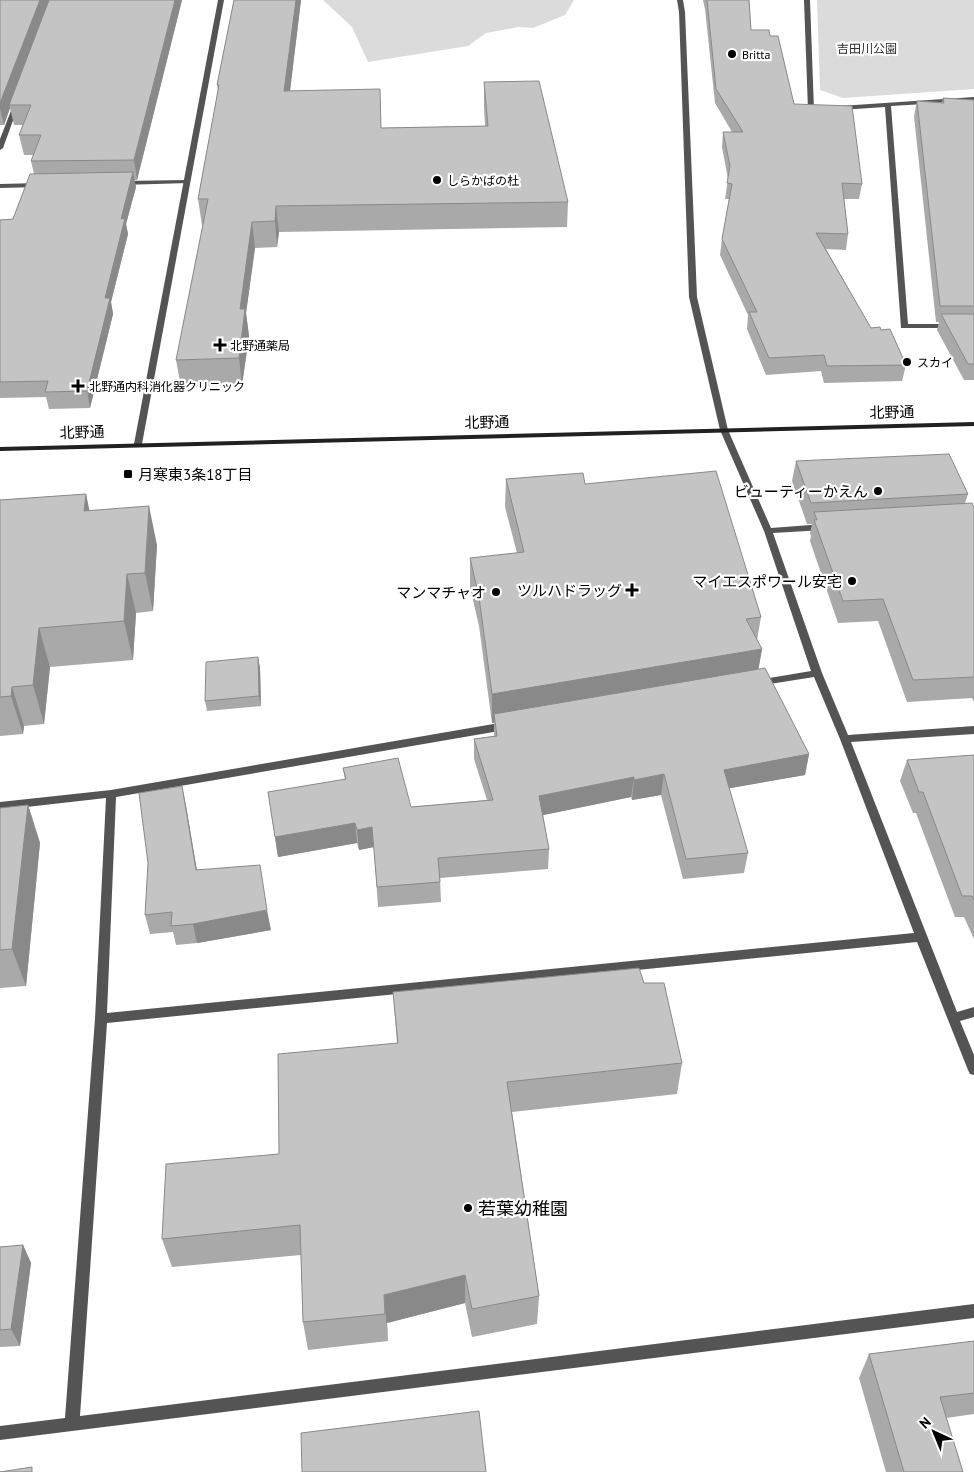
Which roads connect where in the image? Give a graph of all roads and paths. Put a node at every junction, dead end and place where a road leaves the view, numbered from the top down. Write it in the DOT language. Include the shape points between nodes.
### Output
graph roads {
  1 [pos="221,0"];
  2 [pos="680,0"];
  3 [pos="807,0"];
  4 [pos="974,99"];
  5 [pos="17,102"];
  6 [pos="888,105"];
  7 [pos="830,108"];
  8 [pos="821,109"];
  9 [pos="0,148"];
  10 [pos="187,182"];
  11 [pos="108,184"];
  12 [pos="49,185"];
  13 [pos="0,186"];
  14 [pos="974,326"];
  15 [pos="974,424"];
  16 [pos="724,430"];
  17 [pos="138,444"];
  18 [pos="0,448"];
  19 [pos="836,527"];
  20 [pos="768,531"];
  21 [pos="817,673"];
  22 [pos="748,685"];
  23 [pos="513,725"];
  24 [pos="974,730"];
  25 [pos="846,739"];
  26 [pos="110,794"];
  27 [pos="0,806"];
  28 [pos="921,937"];
  29 [pos="974,1012"];
  30 [pos="954,1018"];
  31 [pos="101,1019"];
  32 [pos="974,1070"];
  33 [pos="974,1311"];
  34 [pos="72,1424"];
  35 [pos="0,1433"];
  1 -- 10 [label="street"];
  2 -- 16 [label="street" via="693,297"];
  3 -- 8 [label="street" via="811,110"];
  4 -- 6 [label="street"];
  5 -- 9 [label="street"];
  6 -- 7 [label="street"];
  6 -- 14 [label="street" via="904,326"];
  10 -- 11 [label="street"];
  10 -- 17 [label="street"];
  12 -- 13 [label="street"];
  15 -- 16 [label="street, 北野通"];
  16 -- 17 [label="street, 北野通"];
  16 -- 20 [label="street"];
  17 -- 18 [label="street, 北野通"];
  19 -- 20 [label="street"];
  20 -- 21 [label="street"];
  21 -- 22 [label="street"];
  21 -- 25 [label="street"];
  23 -- 26 [label="street"];
  24 -- 25 [label="street"];
  25 -- 28 [label="street"];
  26 -- 27 [label="street"];
  26 -- 31 [label="street"];
  28 -- 30 [label="street"];
  28 -- 31 [label="street"];
  29 -- 30 [label="street"];
  30 -- 32 [label="street"];
  31 -- 34 [label="street"];
  33 -- 34 [label="street"];
  34 -- 35 [label="street"];
}
